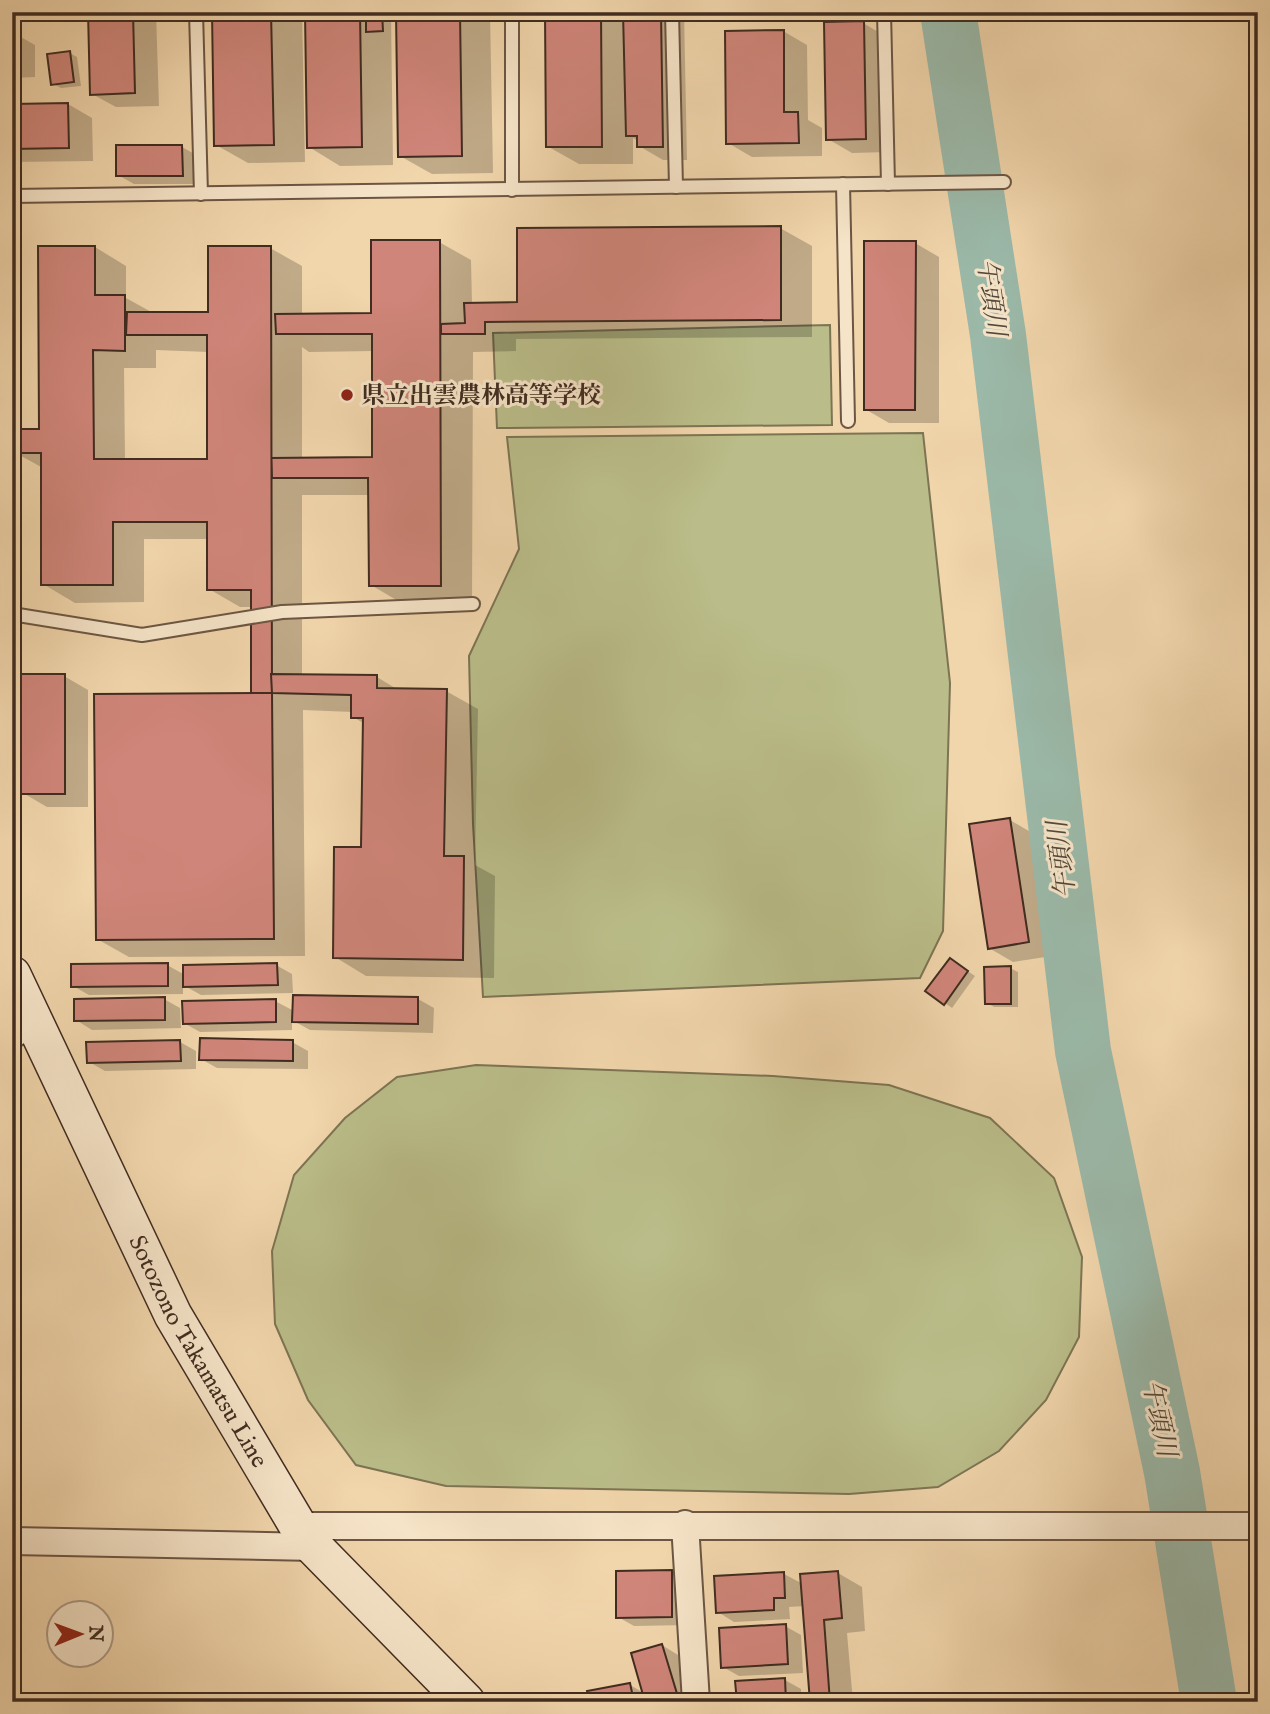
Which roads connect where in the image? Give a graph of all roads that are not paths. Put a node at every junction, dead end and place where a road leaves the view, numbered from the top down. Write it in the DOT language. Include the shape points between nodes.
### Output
graph roads {
  1 [pos="196,12"];
  2 [pos="512,12"];
  3 [pos="672,12"];
  4 [pos="884,12"];
  5 [pos="1004,182"];
  6 [pos="843,184"];
  7 [pos="888,184"];
  8 [pos="676,187"];
  9 [pos="512,190"];
  10 [pos="201,194"];
  11 [pos="12,196"];
  12 [pos="848,421"];
  13 [pos="473,604"];
  14 [pos="12,614"];
  15 [pos="12,975"];
  16 [pos="23,1028"];
  17 [pos="685,1524"];
  18 [pos="1258,1526"];
  19 [pos="306,1536"];
  20 [pos="12,1541"];
  21 [pos="448,1696"];
  22 [pos="696,1702"];
  1 -- 10 [label="lane"];
  2 -- 9 [label="lane"];
  3 -- 8 [label="lane"];
  4 -- 7 [label="lane"];
  5 -- 7 [label="lane"];
  6 -- 7 [label="lane"];
  6 -- 8 [label="lane"];
  6 -- 12 [label="lane"];
  8 -- 9 [label="lane"];
  9 -- 10 [label="lane"];
  10 -- 11 [label="lane"];
  13 -- 14 [label="lane" via="282,612 142,635"];
  15 -- 16 [label="main road, Sotozono Takamatsu Line"];
  16 -- 19 [label="main road, Sotozono Takamatsu Line" via="173,1315"];
  17 -- 18 [label="street"];
  17 -- 19 [label="street"];
  17 -- 22 [label="street"];
  19 -- 20 [label="street"];
  19 -- 21 [label="main road, Sotozono Takamatsu Line"];
}
